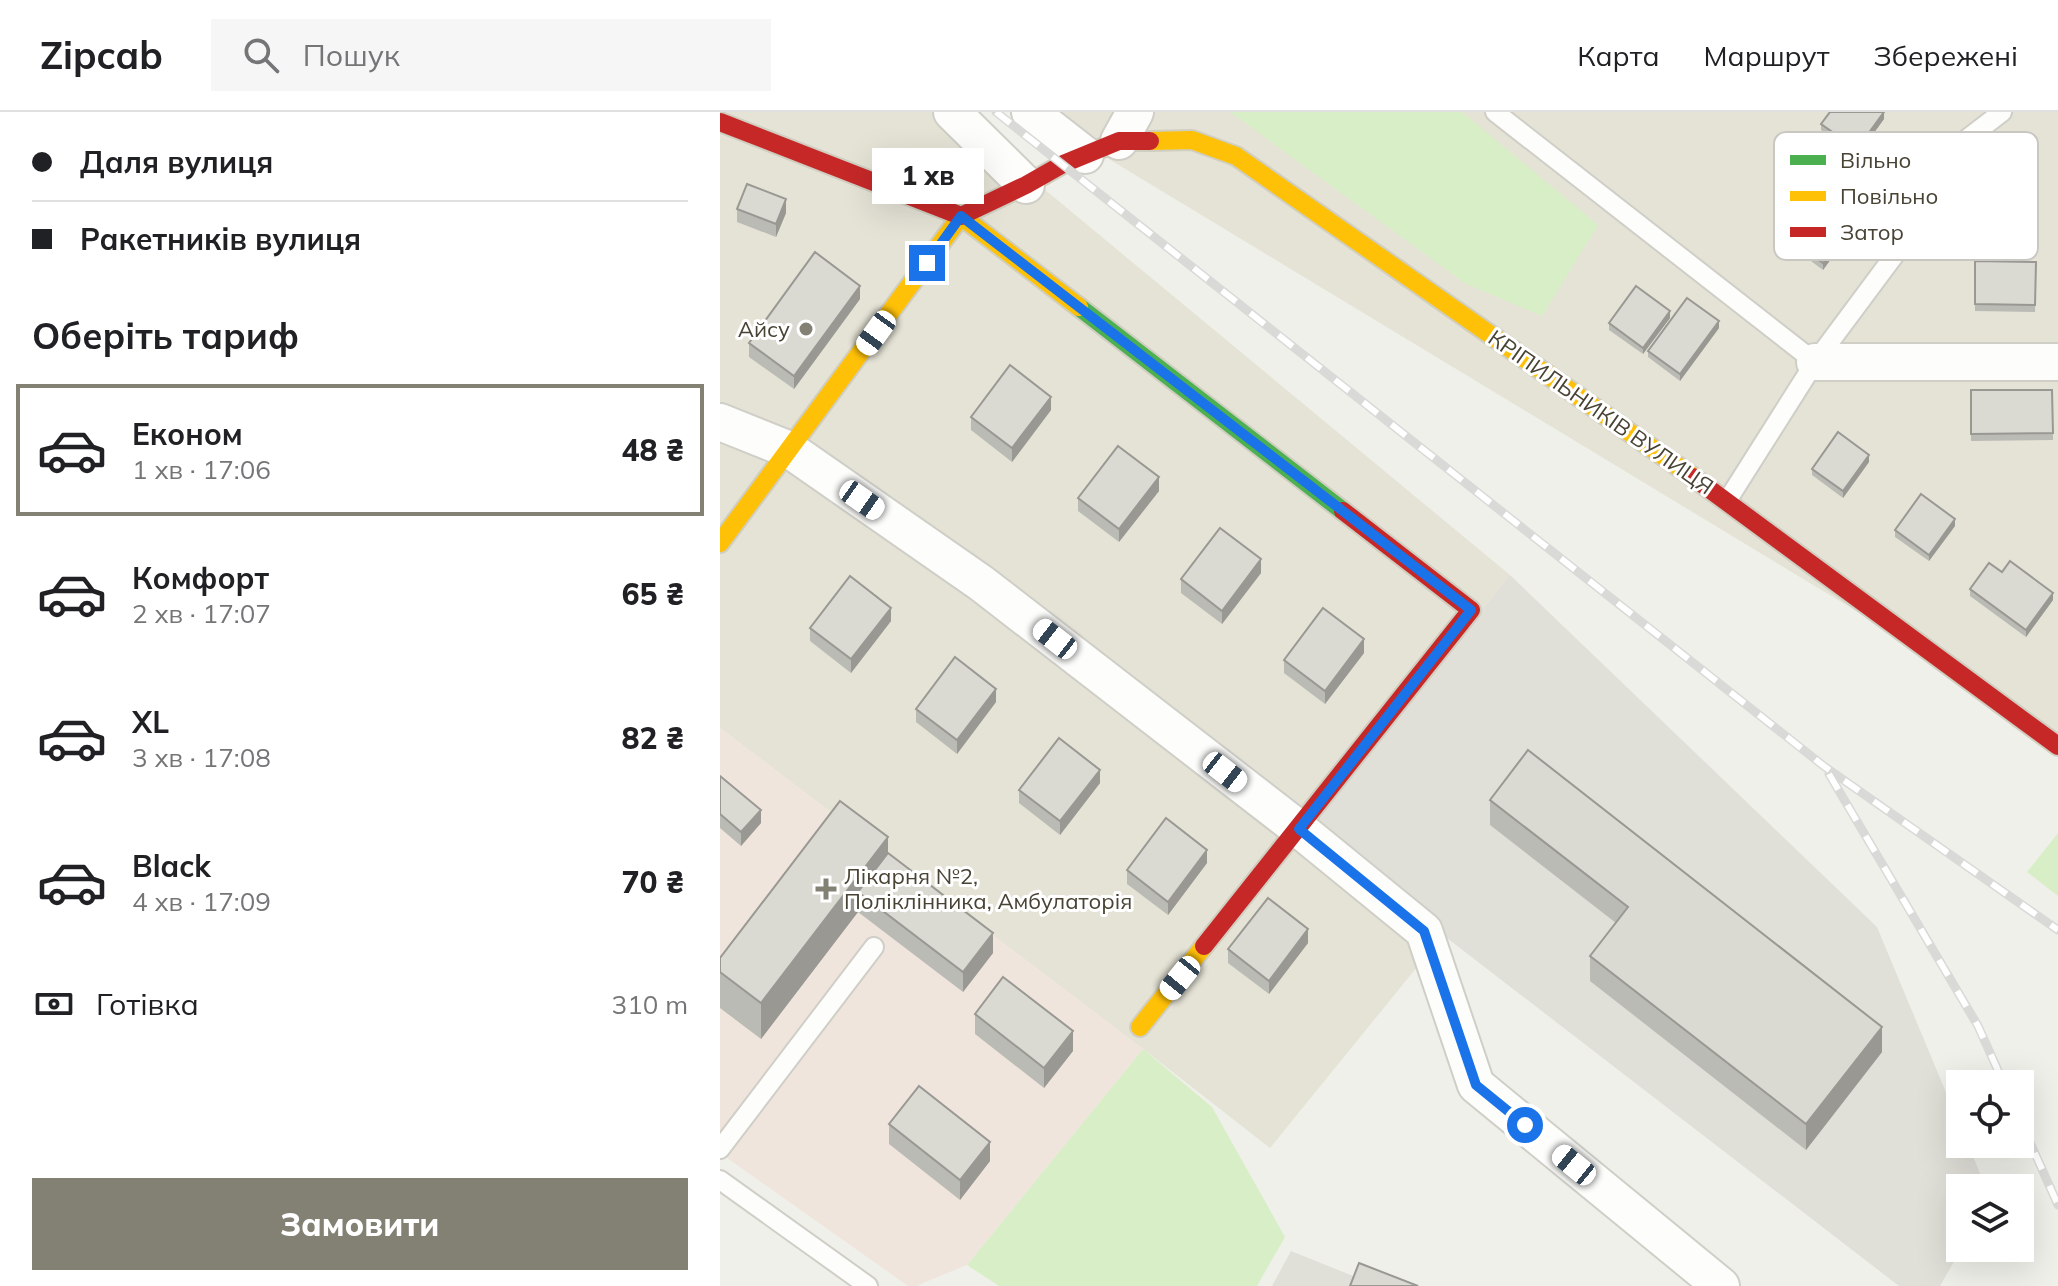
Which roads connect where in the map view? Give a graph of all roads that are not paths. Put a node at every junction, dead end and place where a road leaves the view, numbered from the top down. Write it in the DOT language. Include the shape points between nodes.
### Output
graph roads {
  1 [pos="952,112"];
  2 [pos="1030,112"];
  3 [pos="1495,112"];
  4 [pos="2002,112"];
  5 [pos="720,122"];
  6 [pos="1127,127"];
  7 [pos="1976,132"];
  8 [pos="1085,155"];
  9 [pos="1026,185"];
  10 [pos="961,216"];
  11 [pos="1891,260"];
  12 [pos="1815,362"];
  13 [pos="2058,362"];
  14 [pos="720,422"];
  15 [pos="790,450"];
  16 [pos="1727,501"];
  17 [pos="720,543"];
  18 [pos="2058,746"];
  19 [pos="1299,829"];
  20 [pos="874,947"];
  21 [pos="1140,1027"];
  22 [pos="720,1149"];
  23 [pos="720,1180"];
  24 [pos="868,1286"];
  25 [pos="1721,1286"];
  1 -- 9 [label="street"];
  2 -- 8 [label="street"];
  3 -- 12 [label="lane"];
  4 -- 7 [label="lane"];
  5 -- 10 [label="street"];
  6 -- 8 [label="street, КРІПИЛЬНИКІВ ВУЛИЦЯ"];
  6 -- 16 [label="street, КРІПИЛЬНИКІВ ВУЛИЦЯ" via="1192,140 1236,156"];
  8 -- 9 [label="street, КРІПИЛЬНИКІВ ВУЛИЦЯ"];
  9 -- 10 [label="street, КРІПИЛЬНИКІВ ВУЛИЦЯ"];
  10 -- 15 [label="street"];
  10 -- 19 [label="street" via="1471,610"];
  11 -- 12 [label="lane"];
  12 -- 13 [label="street"];
  12 -- 16 [label="lane"];
  14 -- 15 [label="street"];
  15 -- 17 [label="street"];
  15 -- 19 [label="street" via="981,583"];
  16 -- 18 [label="street, КРІПИЛЬНИКІВ ВУЛИЦЯ"];
  19 -- 21 [label="street"];
  19 -- 25 [label="street" via="1424,931 1476,1085"];
  20 -- 22 [label="lane"];
  23 -- 24 [label="lane"];
}
